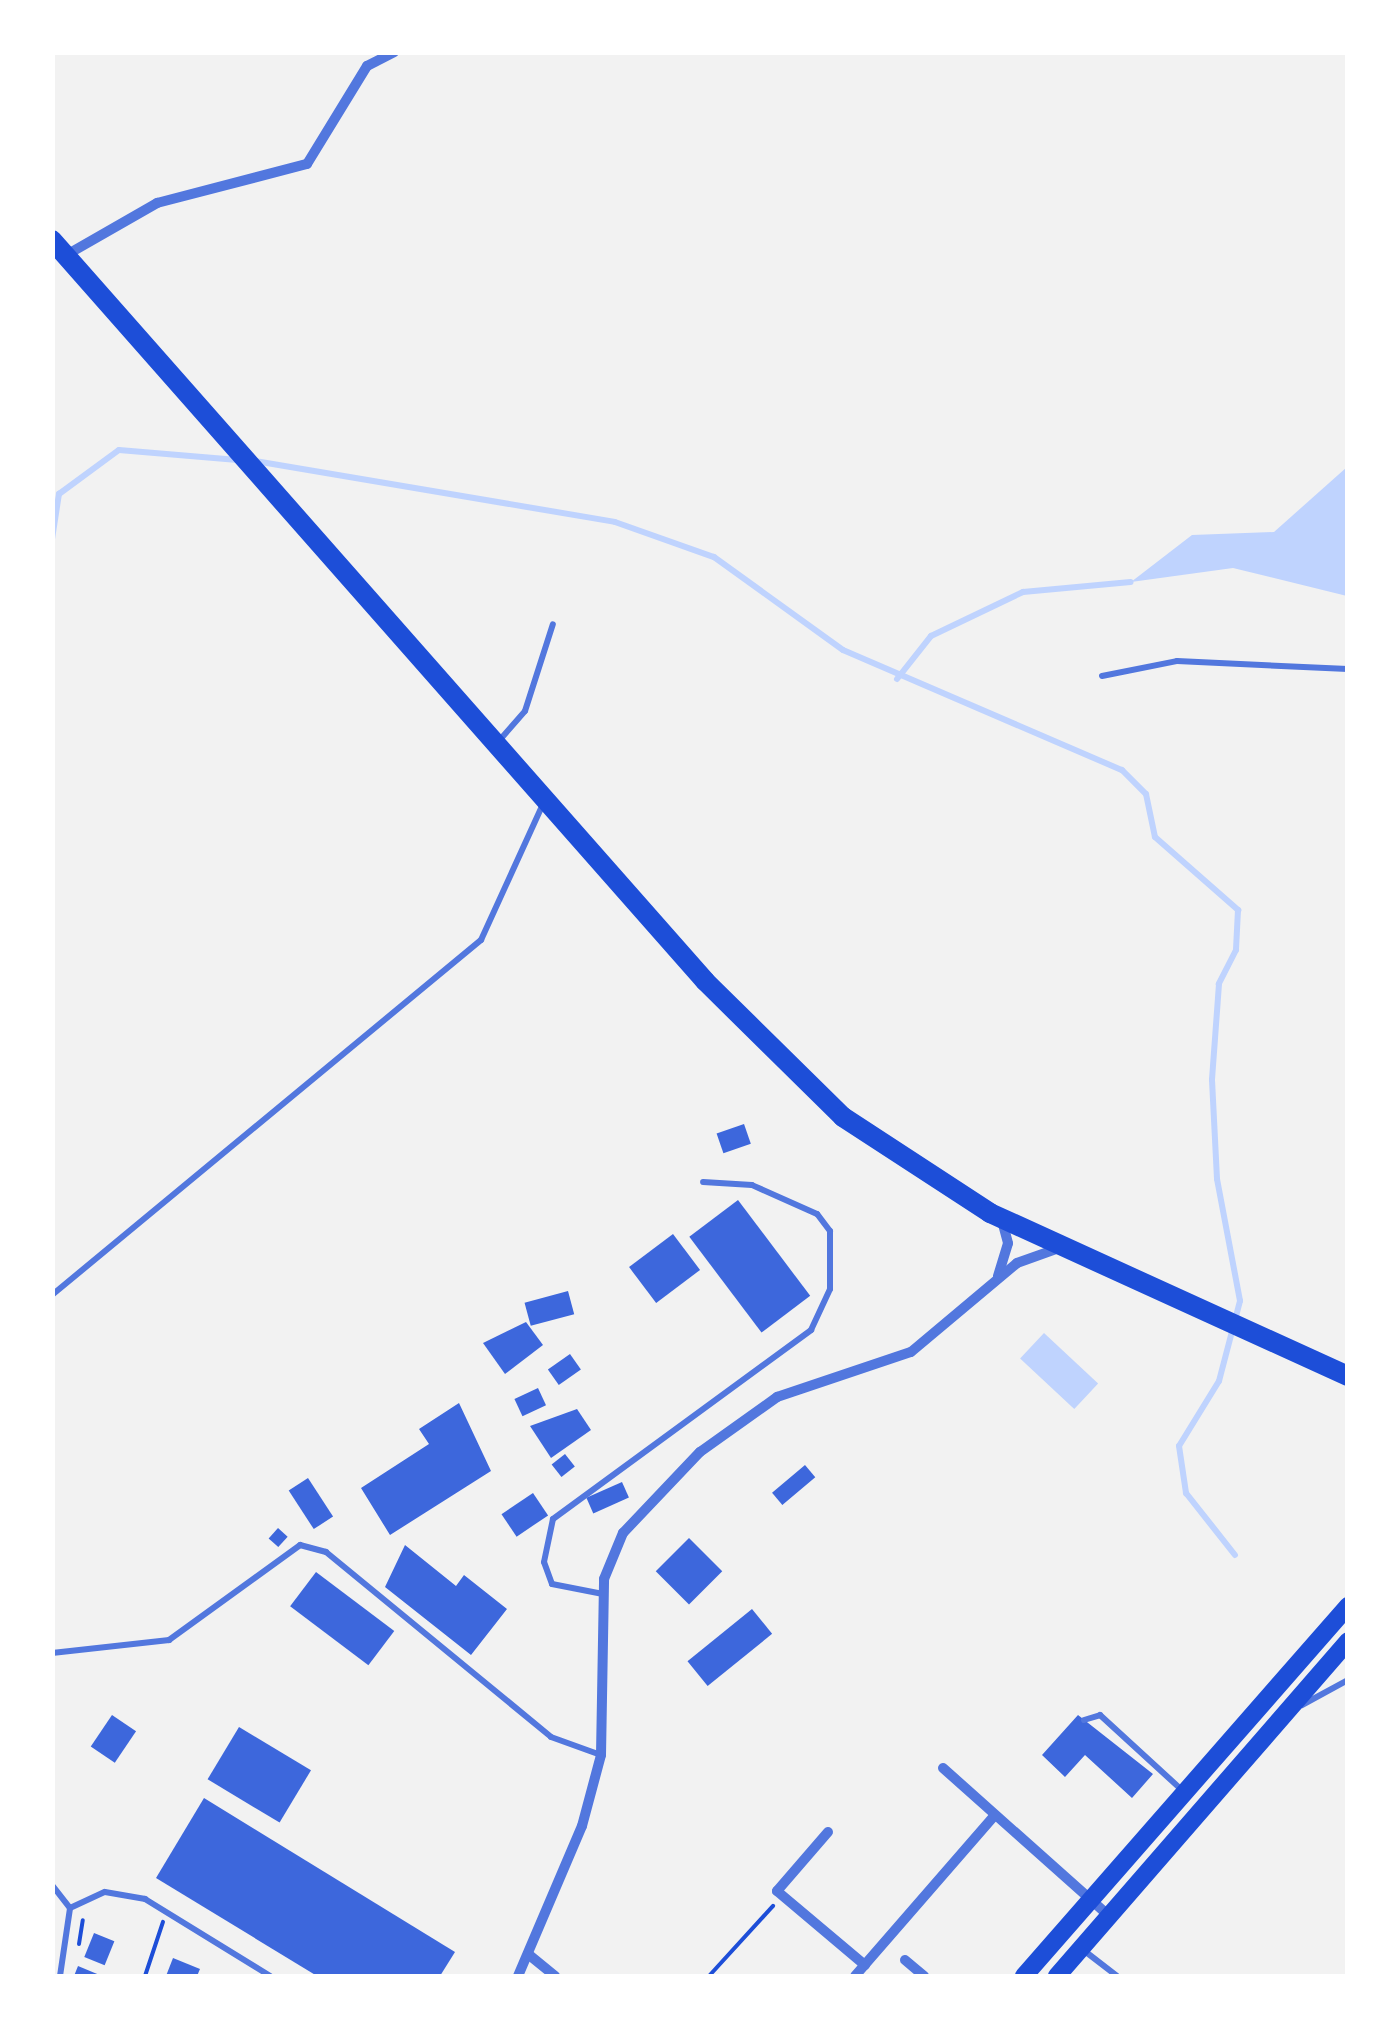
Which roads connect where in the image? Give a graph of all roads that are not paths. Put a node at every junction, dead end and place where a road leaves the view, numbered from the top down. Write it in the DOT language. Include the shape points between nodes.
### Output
graph roads {
  1 [pos="394,52"];
  2 [pos="60,247"];
  3 [pos="552,624"];
  4 [pos="1348,669"];
  5 [pos="1102,676"];
  6 [pos="498,743"];
  7 [pos="545,798"];
  8 [pos="703,1182"];
  9 [pos="1000,1218"];
  10 [pos="1063,1247"];
  11 [pos="996,1281"];
  12 [pos="52,1295"];
  13 [pos="1348,1376"];
  14 [pos="604,1594"];
  15 [pos="1348,1606"];
  16 [pos="1348,1641"];
  17 [pos="52,1653"];
  18 [pos="1348,1680"];
  19 [pos="1284,1714"];
  20 [pos="1084,1720"];
  21 [pos="600,1755"];
  22 [pos="943,1768"];
  23 [pos="1184,1792"];
  24 [pos="996,1815"];
  25 [pos="828,1832"];
  26 [pos="52,1885"];
  27 [pos="1091,1899"];
  28 [pos="70,1908"];
  29 [pos="1108,1915"];
  30 [pos="1082,1948"];
  31 [pos="528,1954"];
  32 [pos="905,1960"];
  33 [pos="865,1964"];
  34 [pos="60,1976"];
  35 [pos="270,1976"];
  36 [pos="518,1976"];
  37 [pos="555,1976"];
  38 [pos="855,1976"];
  39 [pos="924,1976"];
  40 [pos="1024,1976"];
  41 [pos="1057,1976"];
  42 [pos="1116,1976"];
  1 -- 2 [label="street" via="367,66 306,164 158,203"];
  2 -- 6 [label="highway"];
  3 -- 6 [label="lane" via="525,712"];
  4 -- 5 [label="lane" via="1176,661"];
  6 -- 7 [label="highway"];
  7 -- 9 [label="highway" via="809,1086 877,1144"];
  7 -- 12 [label="lane" via="480,940"];
  8 -- 14 [label="lane" via="752,1185 817,1214 834,1252 830,1290 812,1330 553,1519 544,1562 552,1584"];
  9 -- 10 [label="highway"];
  9 -- 11 [label="street" via="1008,1243"];
  10 -- 11 [label="street"];
  10 -- 13 [label="highway"];
  11 -- 14 [label="street" via="911,1352 805,1382 700,1452 623,1533"];
  14 -- 21 [label="street"];
  15 -- 23 [label="main road"];
  16 -- 19 [label="main road"];
  17 -- 21 [label="lane" via="169,1640 300,1545 326,1552 551,1737"];
  18 -- 19 [label="lane"];
  19 -- 29 [label="main road"];
  20 -- 23 [label="lane" via="1100,1715"];
  21 -- 31 [label="street" via="582,1826"];
  22 -- 24 [label="street"];
  23 -- 27 [label="main road"];
  24 -- 27 [label="street"];
  24 -- 33 [label="street"];
  25 -- 33 [label="street" via="780,1893"];
  26 -- 28 [label="lane"];
  27 -- 29 [label="street"];
  27 -- 40 [label="main road"];
  28 -- 34 [label="lane"];
  28 -- 35 [label="lane" via="106,1892 145,1899"];
  29 -- 30 [label="main road"];
  30 -- 41 [label="main road"];
  30 -- 42 [label="lane"];
  31 -- 36 [label="street"];
  31 -- 37 [label="street"];
  32 -- 39 [label="street"];
  33 -- 38 [label="street"];
}
